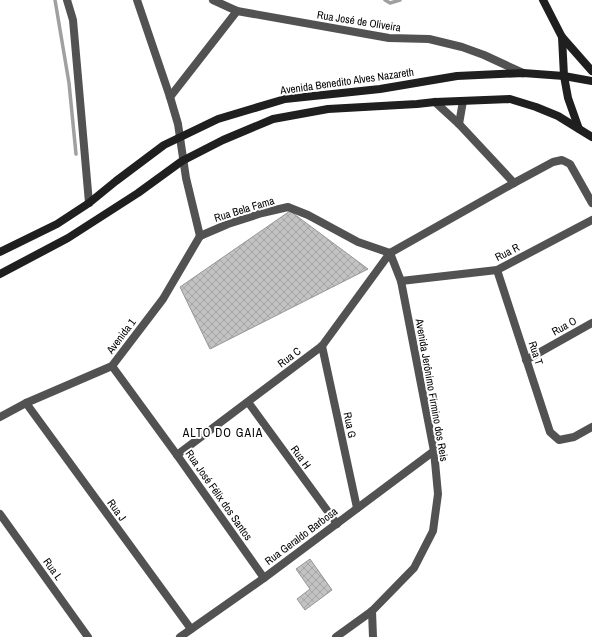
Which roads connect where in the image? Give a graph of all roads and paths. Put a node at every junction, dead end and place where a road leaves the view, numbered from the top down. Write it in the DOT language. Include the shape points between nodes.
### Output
graph roads {
  1 [pos="67,0"];
  2 [pos="137,0"];
  3 [pos="213,0"];
  4 [pos="543,0"];
  5 [pos="237,11"];
  6 [pos="562,37"];
  7 [pos="592,71"];
  8 [pos="523,73"];
  9 [pos="564,76"];
  10 [pos="592,81"];
  11 [pos="170,97"];
  12 [pos="463,100"];
  13 [pos="435,102"];
  14 [pos="459,124"];
  15 [pos="580,129"];
  16 [pos="592,138"];
  17 [pos="514,183"];
  18 [pos="89,203"];
  19 [pos="592,203"];
  20 [pos="592,220"];
  21 [pos="200,236"];
  22 [pos="0,252"];
  23 [pos="390,254"];
  24 [pos="497,270"];
  25 [pos="0,274"];
  26 [pos="400,281"];
  27 [pos="592,323"];
  28 [pos="322,346"];
  29 [pos="526,360"];
  30 [pos="112,366"];
  31 [pos="248,402"];
  32 [pos="26,403"];
  33 [pos="0,417"];
  34 [pos="592,426"];
  35 [pos="434,451"];
  36 [pos="177,455"];
  37 [pos="357,508"];
  38 [pos="0,514"];
  39 [pos="337,524"];
  40 [pos="264,578"];
  41 [pos="372,611"];
  42 [pos="191,630"];
  43 [pos="88,637"];
  44 [pos="180,637"];
  45 [pos="336,637"];
  46 [pos="373,637"];
  1 -- 18 [label="street" via="73,20"];
  2 -- 11 [label="street"];
  3 -- 5 [label="street, Rua José de Oliveira"];
  4 -- 6 [label="main road"];
  5 -- 8 [label="street, Rua José de Oliveira" via="389,38 429,39 462,47"];
  5 -- 11 [label="street"];
  6 -- 7 [label="main road"];
  6 -- 9 [label="main road"];
  8 -- 9 [label="main road, Avenida Benedito Alves Nazareth"];
  8 -- 18 [label="main road, Avenida Benedito Alves Nazareth" via="457,76 380,89 286,99 218,119 164,145"];
  9 -- 10 [label="main road, Avenida Benedito Alves Nazareth"];
  9 -- 15 [label="main road" via="568,98"];
  11 -- 21 [label="street" via="178,124 186,178"];
  12 -- 13 [label="main road"];
  12 -- 14 [label="street"];
  12 -- 15 [label="main road" via="510,99 536,106"];
  13 -- 14 [label="street"];
  13 -- 25 [label="main road" via="328,109 273,120 223,140 182,161 68,238"];
  14 -- 17 [label="street"];
  15 -- 16 [label="main road"];
  17 -- 19 [label="street" via="553,162 562,160 570,164"];
  17 -- 23 [label="street"];
  18 -- 22 [label="main road, Avenida Benedito Alves Nazareth" via="57,224"];
  20 -- 24 [label="street, Rua R"];
  21 -- 23 [label="street, Rua Bela Fama" via="228,224 288,207 358,242"];
  21 -- 30 [label="street, Avenida 1" via="163,299"];
  23 -- 26 [label="street, Avenida Jerônimo Firmino dos Reis"];
  23 -- 28 [label="street, Rua C"];
  24 -- 26 [label="street, Rua R"];
  24 -- 29 [label="street, Rua T"];
  26 -- 35 [label="street, Avenida Jerônimo Firmino dos Reis"];
  27 -- 29 [label="street, Rua O"];
  28 -- 31 [label="street, Rua C"];
  28 -- 37 [label="street, Rua G"];
  29 -- 34 [label="street, Rua T" via="550,432 559,440 574,437"];
  30 -- 32 [label="street, Avenida 1"];
  30 -- 36 [label="street, Rua José Félix dos Santos"];
  31 -- 36 [label="street, Rua C"];
  31 -- 39 [label="street, Rua H"];
  32 -- 33 [label="street, Avenida 1"];
  32 -- 42 [label="street, Rua J"];
  35 -- 37 [label="street, Rua Geraldo Barbosa"];
  35 -- 41 [label="street, Avenida Jerônimo Firmino dos Reis" via="438,494 433,531 414,568"];
  36 -- 40 [label="street, Rua José Félix dos Santos"];
  37 -- 39 [label="street, Rua Geraldo Barbosa"];
  38 -- 43 [label="street, Rua L"];
  39 -- 40 [label="street, Rua Geraldo Barbosa"];
  40 -- 42 [label="street, Rua Geraldo Barbosa"];
  41 -- 45 [label="street, Avenida Jerônimo Firmino dos Reis"];
  41 -- 46 [label="street"];
  42 -- 44 [label="street, Rua Geraldo Barbosa"];
}
